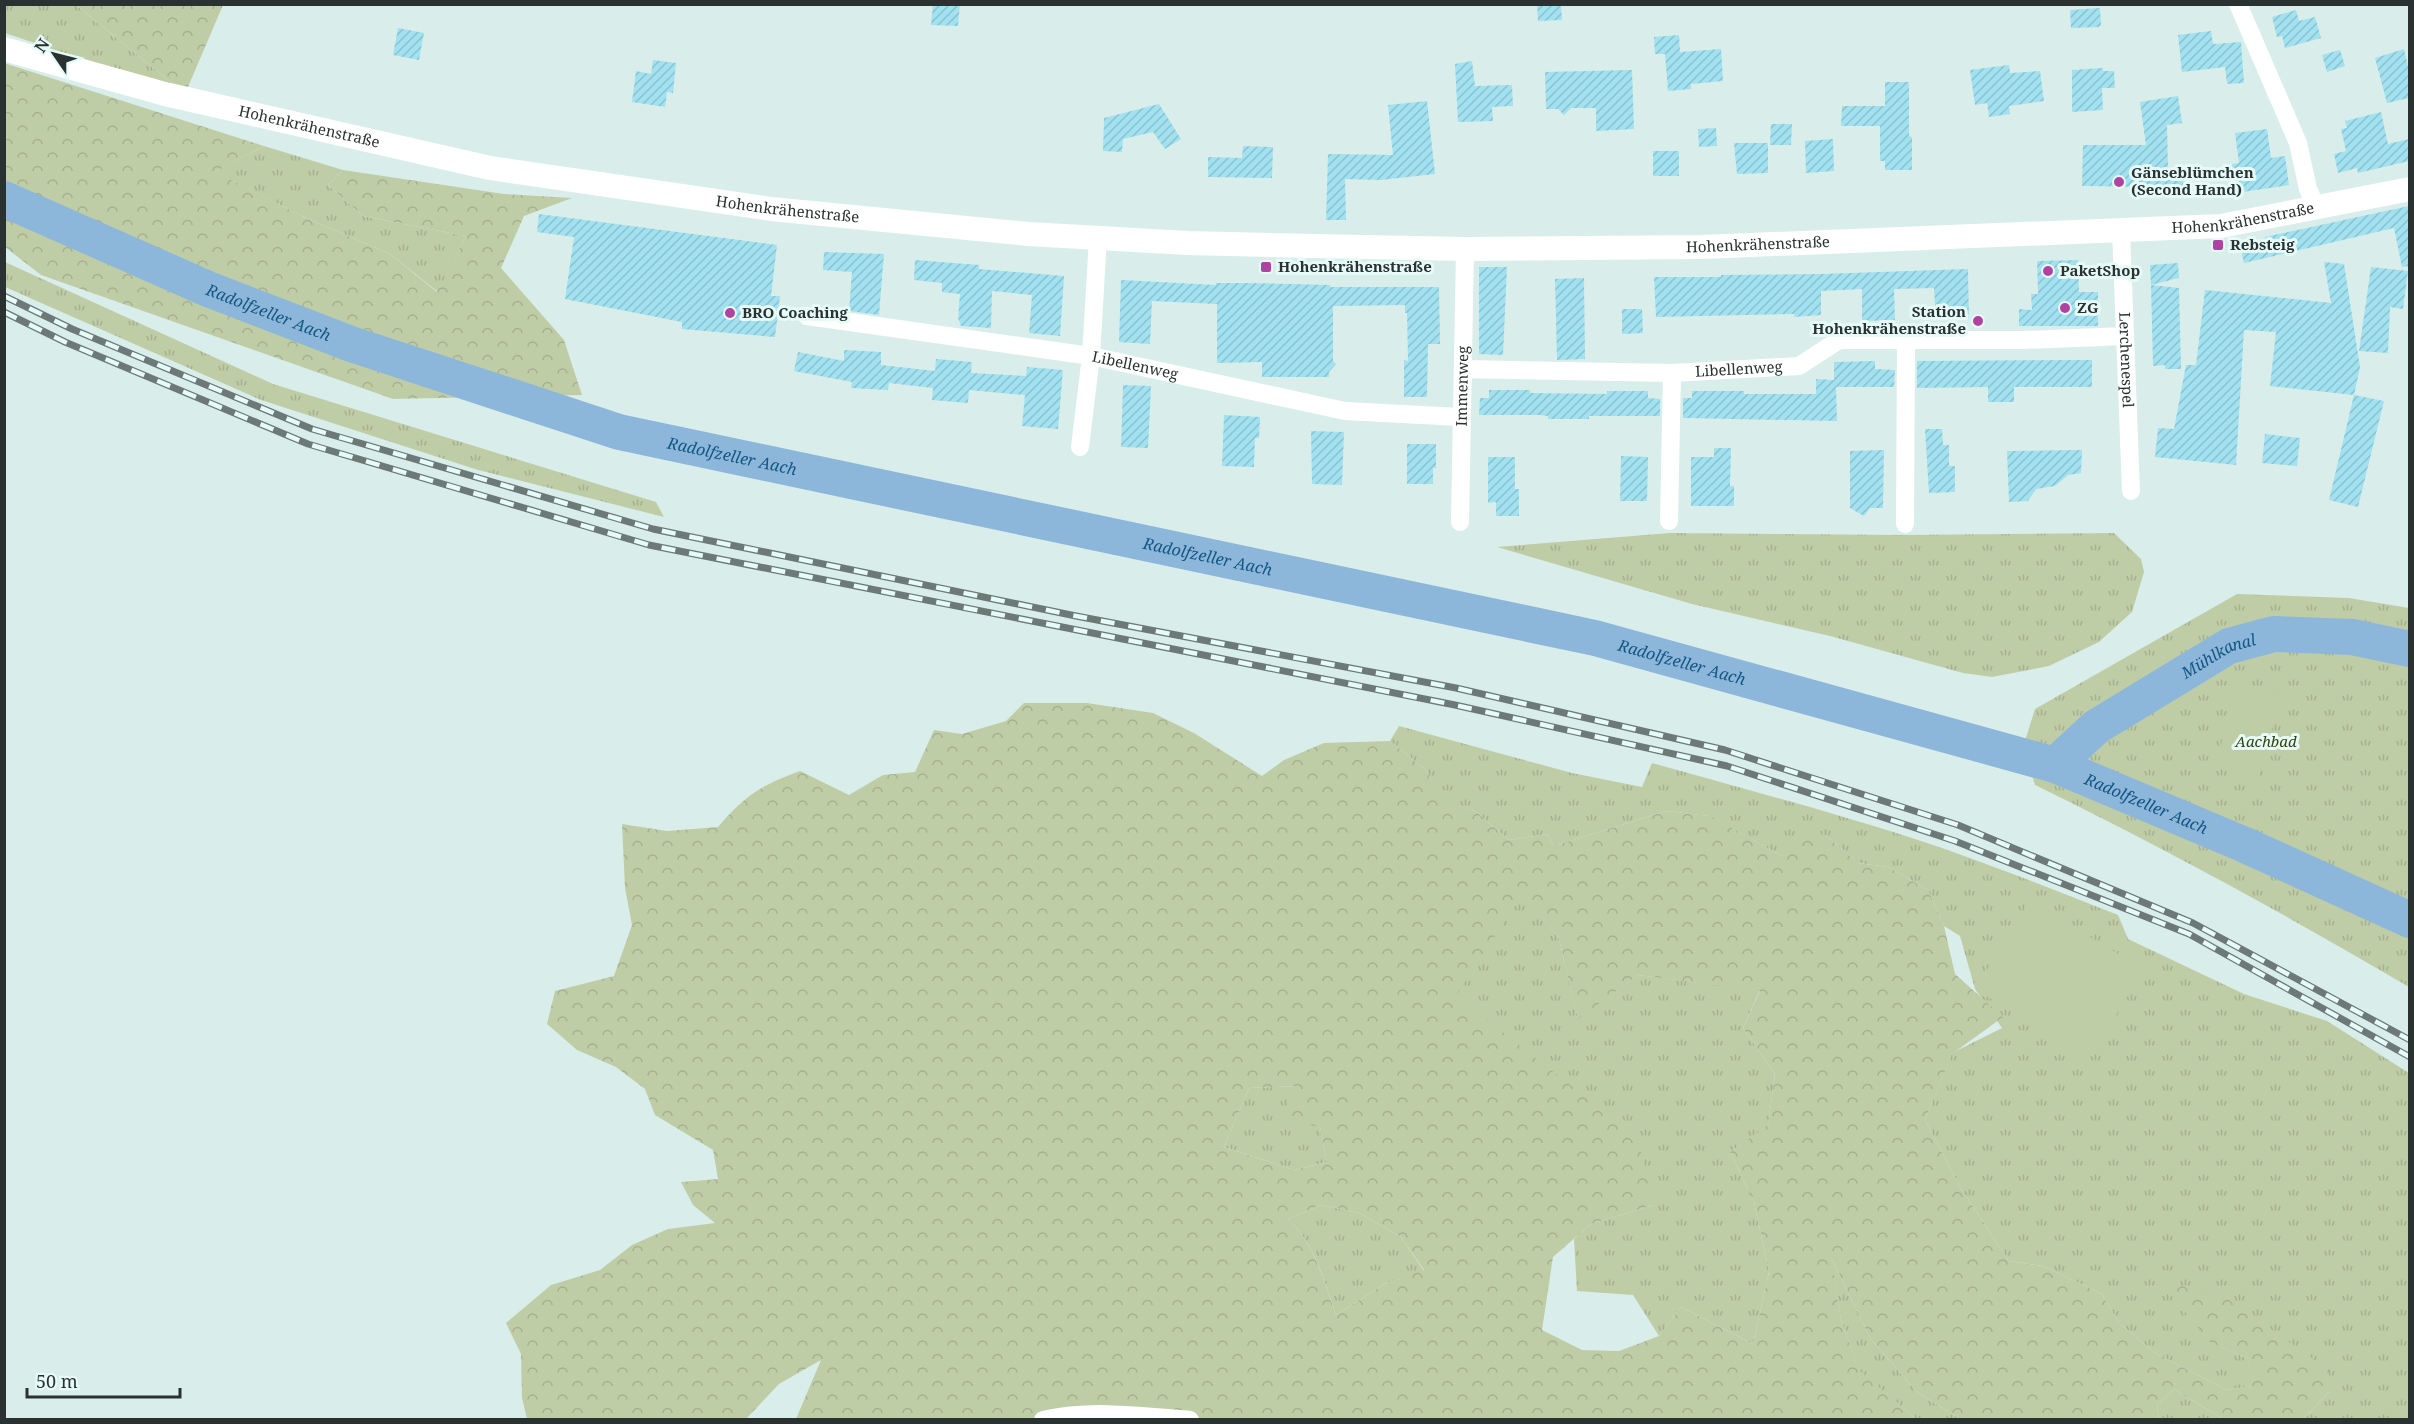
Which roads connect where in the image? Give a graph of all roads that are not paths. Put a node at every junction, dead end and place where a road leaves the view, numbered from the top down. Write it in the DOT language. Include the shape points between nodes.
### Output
graph roads {
  1 [pos="2238,4"];
  2 [pos="4,49"];
  3 [pos="2409,189"];
  4 [pos="2317,208"];
  5 [pos="2121,230"];
  6 [pos="1098,238"];
  7 [pos="1465,249"];
  8 [pos="807,316"];
  9 [pos="2124,336"];
  10 [pos="1906,341"];
  11 [pos="1090,356"];
  12 [pos="1463,369"];
  13 [pos="1672,373"];
  14 [pos="1460,417"];
  15 [pos="1080,447"];
  16 [pos="2131,491"];
  17 [pos="1669,521"];
  18 [pos="1460,522"];
  19 [pos="1905,525"];
  20 [pos="1043,1419"];
  21 [pos="1190,1419"];
  1 -- 4 [label="street" via="2298,143 2308,189"];
  2 -- 6 [label="main road, Hohenkrähenstraße" via="165,94 490,168 771,209 970,230"];
  3 -- 4 [label="main road, Hohenkrähenstraße"];
  4 -- 5 [label="main road, Hohenkrähenstraße" via="2221,226"];
  5 -- 7 [label="main road, Hohenkrähenstraße" via="1702,247"];
  5 -- 9 [label="street, Lerchenespel"];
  6 -- 7 [label="main road, Hohenkrähenstraße"];
  6 -- 11 [label="street"];
  7 -- 12 [label="street, Immenweg"];
  8 -- 11 [label="street, Libellenweg"];
  9 -- 10 [label="street, Libellenweg"];
  9 -- 16 [label="street, Lerchenespel"];
  10 -- 13 [label="street, Libellenweg" via="1839,340 1799,366"];
  10 -- 19 [label="street"];
  11 -- 14 [label="street, Libellenweg" via="1345,411"];
  11 -- 15 [label="street"];
  12 -- 13 [label="street, Libellenweg"];
  12 -- 14 [label="street, Immenweg"];
  13 -- 17 [label="street"];
  14 -- 18 [label="street, Immenweg"];
  20 -- 21 [label="street" via="1119,1415"];
}
